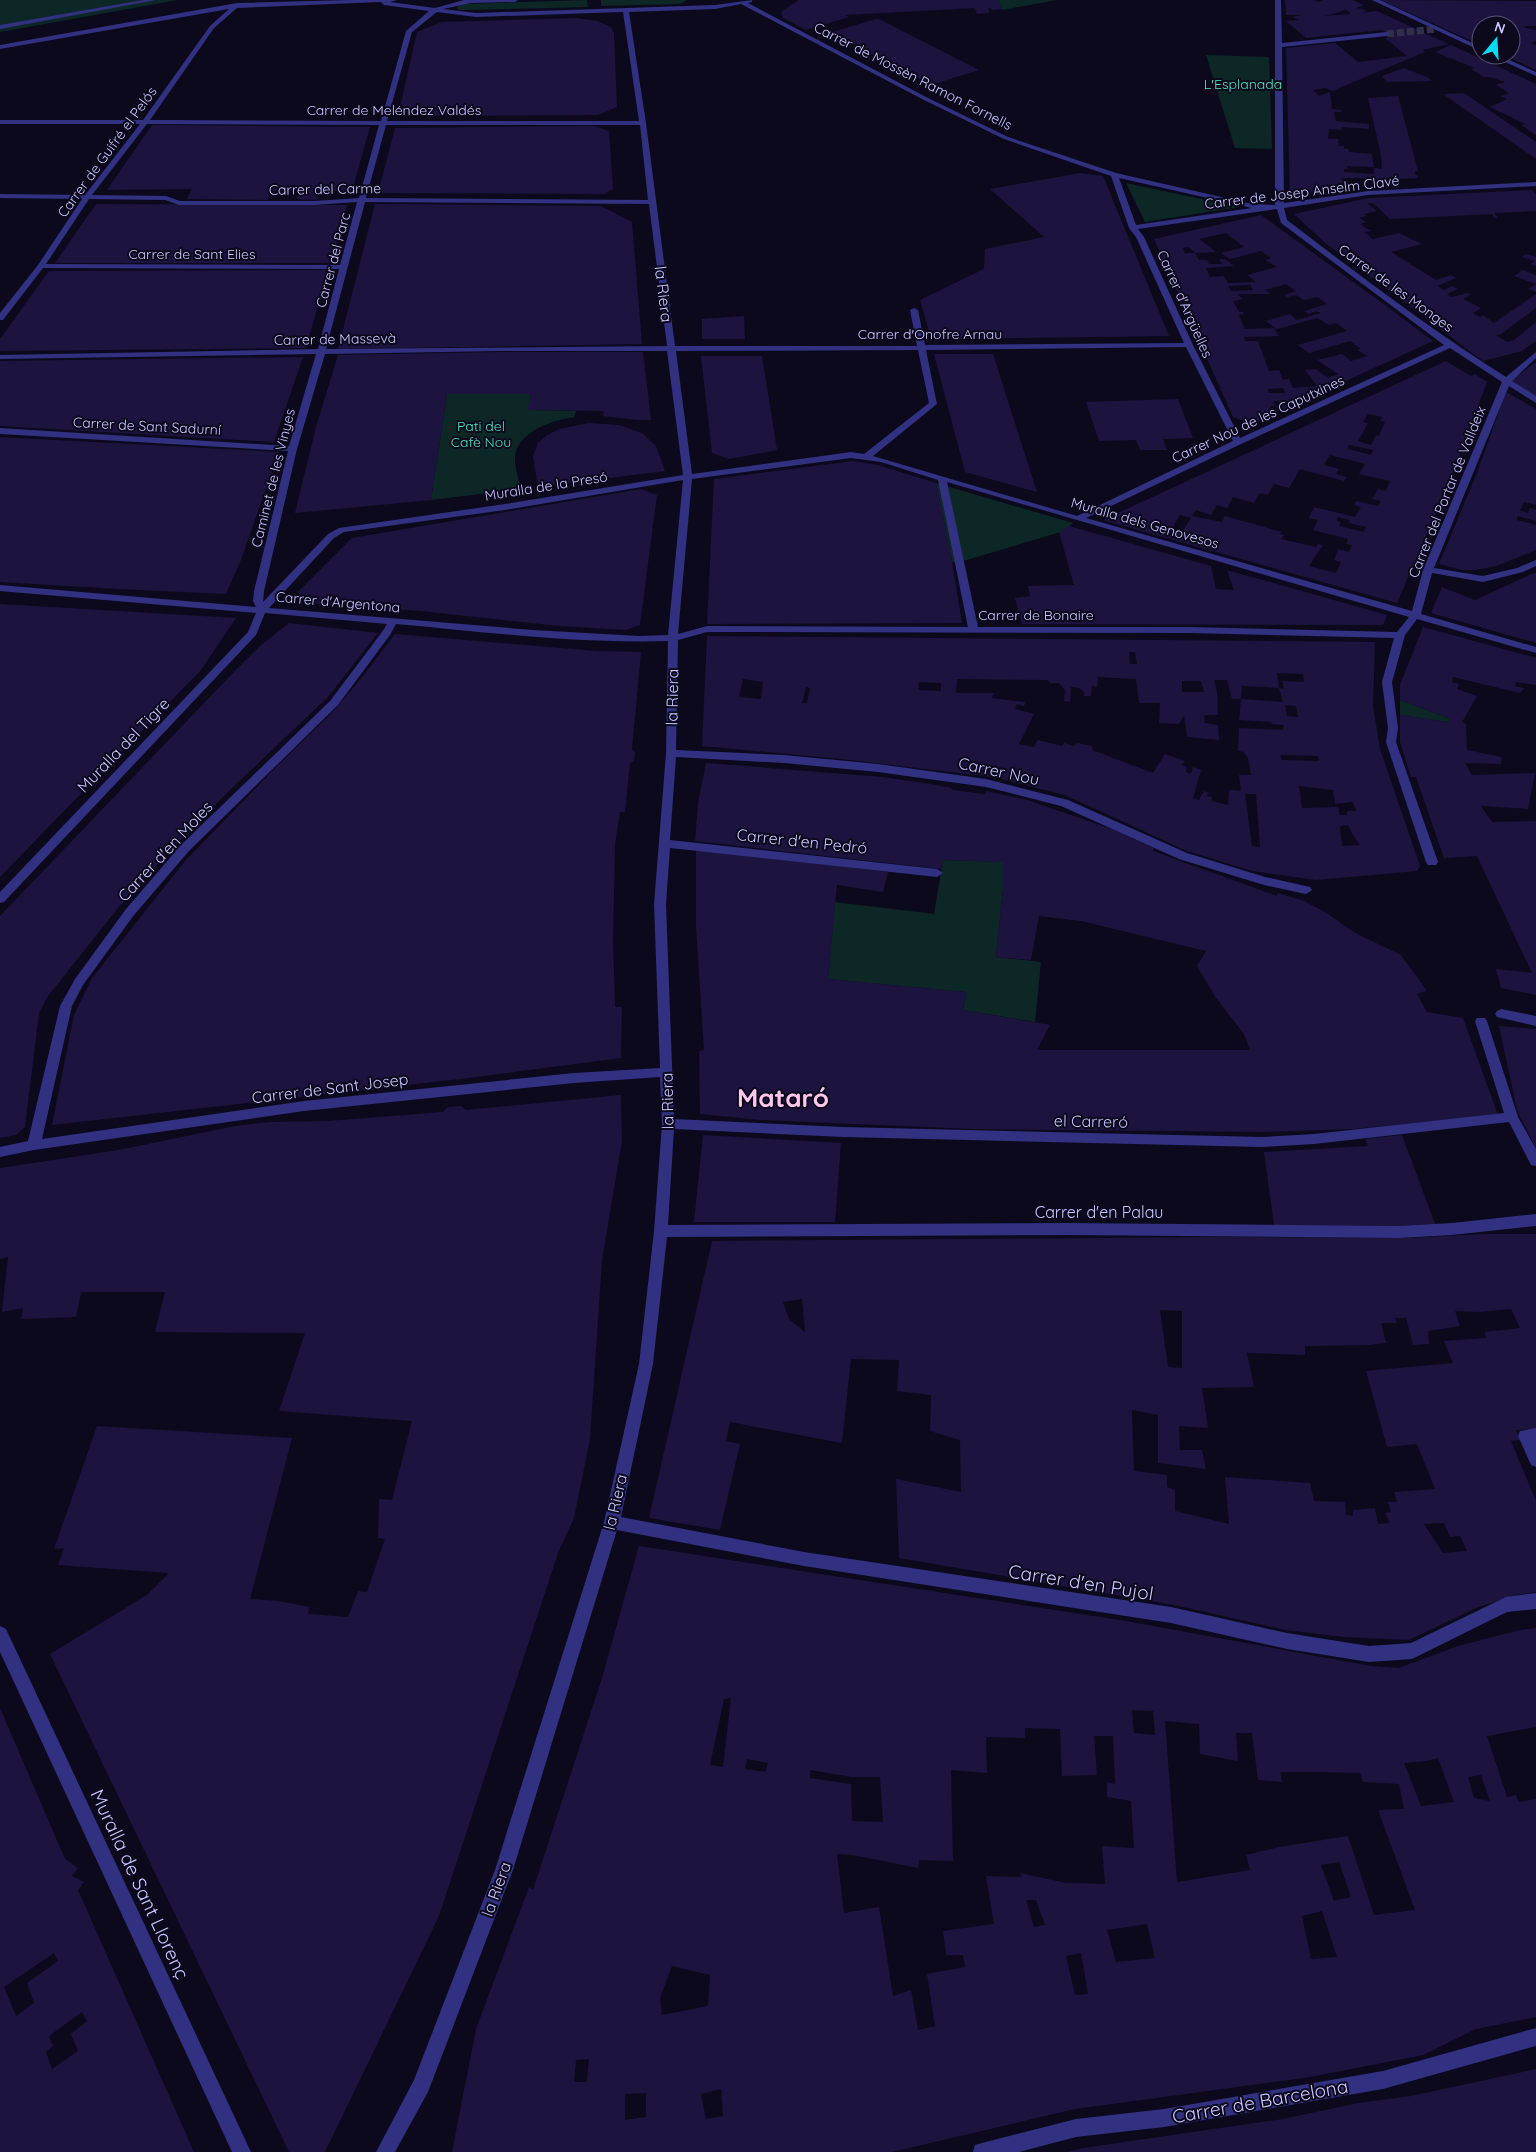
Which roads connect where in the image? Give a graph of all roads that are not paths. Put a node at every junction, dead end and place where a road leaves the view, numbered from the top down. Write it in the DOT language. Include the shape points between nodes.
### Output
graph roads {
  1 [pos="153,0"];
  2 [pos="394,0"];
  3 [pos="480,0"];
  4 [pos="515,0"];
  5 [pos="697,0"];
  6 [pos="712,0"];
  7 [pos="755,0"];
  8 [pos="1278,0"];
  9 [pos="1375,0"];
  10 [pos="377,1"];
  11 [pos="468,1"];
  12 [pos="743,3"];
  13 [pos="238,5"];
  14 [pos="693,6"];
  15 [pos="661,9"];
  16 [pos="434,10"];
  17 [pos="626,11"];
  18 [pos="0,27"];
  19 [pos="1387,34"];
  20 [pos="1278,44"];
  21 [pos="1471,44"];
  22 [pos="0,47"];
  23 [pos="1516,65"];
  24 [pos="1536,74"];
  25 [pos="0,122"];
  26 [pos="145,122"];
  27 [pos="382,123"];
  28 [pos="644,123"];
  29 [pos="1114,175"];
  30 [pos="1536,184"];
  31 [pos="0,196"];
  32 [pos="87,197"];
  33 [pos="361,200"];
  34 [pos="652,202"];
  35 [pos="1280,207"];
  36 [pos="1132,228"];
  37 [pos="41,266"];
  38 [pos="343,267"];
  39 [pos="4,308"];
  40 [pos="914,310"];
  41 [pos="0,318"];
  42 [pos="1189,345"];
  43 [pos="1450,345"];
  44 [pos="671,348"];
  45 [pos="921,348"];
  46 [pos="321,353"];
  47 [pos="1536,354"];
  48 [pos="0,357"];
  49 [pos="1506,382"];
  50 [pos="1536,400"];
  51 [pos="0,432"];
  52 [pos="1238,442"];
  53 [pos="293,449"];
  54 [pos="867,456"];
  55 [pos="688,477"];
  56 [pos="942,479"];
  57 [pos="1078,519"];
  58 [pos="1536,563"];
  59 [pos="1428,570"];
  60 [pos="0,588"];
  61 [pos="262,609"];
  62 [pos="1416,614"];
  63 [pos="393,621"];
  64 [pos="973,628"];
  65 [pos="1400,635"];
  66 [pos="673,638"];
  67 [pos="1536,650"];
  68 [pos="671,753"];
  69 [pos="663,842"];
  70 [pos="1432,862"];
  71 [pos="937,873"];
  72 [pos="1306,890"];
  73 [pos="0,899"];
  74 [pos="1501,1014"];
  75 [pos="1481,1021"];
  76 [pos="1536,1021"];
  77 [pos="666,1072"];
  78 [pos="1512,1117"];
  79 [pos="668,1124"];
  80 [pos="34,1145"];
  81 [pos="0,1152"];
  82 [pos="1536,1161"];
  83 [pos="1536,1220"];
  84 [pos="661,1231"];
  85 [pos="1536,1436"];
  86 [pos="1536,1460"];
  87 [pos="612,1522"];
  88 [pos="1536,1601"];
  89 [pos="0,1634"];
  90 [pos="1536,2037"];
  91 [pos="242,2152"];
  92 [pos="385,2152"];
  93 [pos="982,2152"];
  1 -- 18 [label="street"];
  2 -- 10 [label="street"];
  3 -- 11 [label="street"];
  4 -- 11 [label="street"];
  5 -- 14 [label="street"];
  6 -- 14 [label="street"];
  7 -- 12 [label="street"];
  8 -- 20 [label="street"];
  9 -- 21 [label="street"];
  10 -- 13 [label="street"];
  10 -- 16 [label="street"];
  11 -- 16 [label="street"];
  12 -- 15 [label="street"];
  12 -- 29 [label="street, Carrer de Mossèn Ramon Fornells" via="1006,138"];
  13 -- 22 [label="street"];
  13 -- 26 [label="street, Carrer de Guifré el Pelós" via="212,27"];
  14 -- 15 [label="street"];
  15 -- 17 [label="street"];
  16 -- 17 [label="street" via="476,15"];
  16 -- 27 [label="street, Carrer del Parc" via="409,30"];
  17 -- 28 [label="street, la Riera"];
  19 -- 20 [label="street"];
  20 -- 35 [label="street"];
  23 -- 24 [label="street"];
  25 -- 26 [label="street, Carrer de Meléndez Valdés"];
  26 -- 27 [label="street, Carrer de Meléndez Valdés"];
  26 -- 32 [label="street, Carrer de Guifré el Pelós"];
  27 -- 28 [label="street, Carrer de Meléndez Valdés"];
  27 -- 33 [label="street, Carrer del Parc"];
  28 -- 34 [label="street, la Riera"];
  29 -- 35 [label="street, Carrer de Mossèn Ramon Fornells" via="1252,206"];
  29 -- 36 [label="street, Carrer d'Argüelles"];
  30 -- 35 [label="street, Carrer de Josep Anselm Clavé" via="1368,193"];
  31 -- 32 [label="street, Carrer del Carme"];
  32 -- 33 [label="street, Carrer del Carme" via="166,198 179,203"];
  32 -- 37 [label="street, Carrer de Guifré el Pelós"];
  33 -- 34 [label="street, Carrer del Carme"];
  33 -- 38 [label="street, Carrer del Parc"];
  34 -- 44 [label="street, la Riera"];
  35 -- 36 [label="street, Carrer de Josep Anselm Clavé"];
  35 -- 43 [label="street, Carrer de les Monges" via="1284,221"];
  36 -- 42 [label="street, Carrer d'Argüelles" via="1140,237"];
  37 -- 38 [label="street, Carrer de Sant Elies"];
  37 -- 39 [label="street, Carrer de Guifré el Pelós"];
  38 -- 46 [label="street, Carrer del Parc"];
  39 -- 41 [label="street, Carrer de Guifré el Pelós"];
  40 -- 45 [label="street"];
  42 -- 45 [label="street, Carrer d'Onofre Arnau"];
  42 -- 52 [label="street, Carrer d'Argüelles"];
  43 -- 49 [label="street, Carrer de les Monges"];
  43 -- 52 [label="street, Carrer Nou de les Caputxines"];
  44 -- 45 [label="street, Carrer d'Onofre Arnau"];
  44 -- 46 [label="street, Carrer de Massevà"];
  44 -- 55 [label="street, la Riera"];
  45 -- 54 [label="street" via="933,404"];
  46 -- 48 [label="street, Carrer de Massevà"];
  46 -- 53 [label="street, Caminet de les Vinyes"];
  47 -- 49 [label="street"];
  49 -- 50 [label="street, Carrer de les Monges"];
  49 -- 59 [label="street, Carrer del Portar de Valldeix"];
  51 -- 53 [label="street, Carrer de Sant Sadurní"];
  52 -- 57 [label="street, Carrer Nou de les Caputxines"];
  53 -- 61 [label="street, Caminet de les Vinyes" via="259,591 258,601"];
  54 -- 55 [label="street, Muralla de la Presó" via="851,454"];
  54 -- 56 [label="street, Muralla dels Genovesos"];
  55 -- 61 [label="street, Muralla de la Presó" via="342,530 331,536"];
  55 -- 66 [label="street, la Riera"];
  56 -- 57 [label="street, Muralla dels Genovesos"];
  56 -- 64 [label="street"];
  57 -- 62 [label="street, Muralla dels Genovesos"];
  58 -- 59 [label="street" via="1483,579"];
  59 -- 62 [label="street, Carrer del Portar de Valldeix"];
  60 -- 61 [label="street, Carrer d'Argentona"];
  61 -- 63 [label="street, Carrer d'Argentona"];
  61 -- 73 [label="street, Muralla del Tigre" via="253,633"];
  62 -- 65 [label="street"];
  62 -- 67 [label="street, Muralla dels Genovesos"];
  63 -- 66 [label="street, Carrer d'Argentona" via="620,638"];
  63 -- 80 [label="street, Carrer d'en Moles" via="334,703 185,848 130,912 79,982 66,1006"];
  64 -- 65 [label="street, Carrer de Bonaire"];
  64 -- 66 [label="street, Carrer de Bonaire" via="707,629"];
  65 -- 70 [label="street" via="1387,682 1393,728 1391,742"];
  66 -- 68 [label="street, la Riera"];
  68 -- 69 [label="street, la Riera"];
  68 -- 72 [label="street, Carrer Nou" via="878,768 986,783 1064,803 1183,856 1264,881"];
  69 -- 71 [label="street, Carrer d'en Pedró"];
  69 -- 77 [label="street, la Riera" via="660,904"];
  74 -- 76 [label="street"];
  75 -- 78 [label="street"];
  77 -- 79 [label="street, la Riera"];
  77 -- 80 [label="street, Carrer de Sant Josep" via="574,1078 304,1106"];
  78 -- 79 [label="street, el Carreró" via="1262,1142 843,1132"];
  78 -- 82 [label="street"];
  79 -- 84 [label="street, la Riera"];
  80 -- 81 [label="street, Carrer de Sant Josep"];
  83 -- 84 [label="street, Carrer d'en Palau" via="1399,1232 1066,1229"];
  84 -- 87 [label="street, la Riera" via="646,1364"];
  85 -- 86 [label="street" via="1525,1436"];
  87 -- 88 [label="street, Carrer d'en Pujol" via="804,1560 1171,1616 1287,1641 1369,1654 1412,1651 1506,1606"];
  87 -- 92 [label="street, la Riera" via="504,1870 421,2085"];
  89 -- 91 [label="street, Muralla de Sant Llorenç"];
  90 -- 93 [label="street, Carrer de Barcelona" via="1383,2080 1164,2118 1076,2128"];
}
